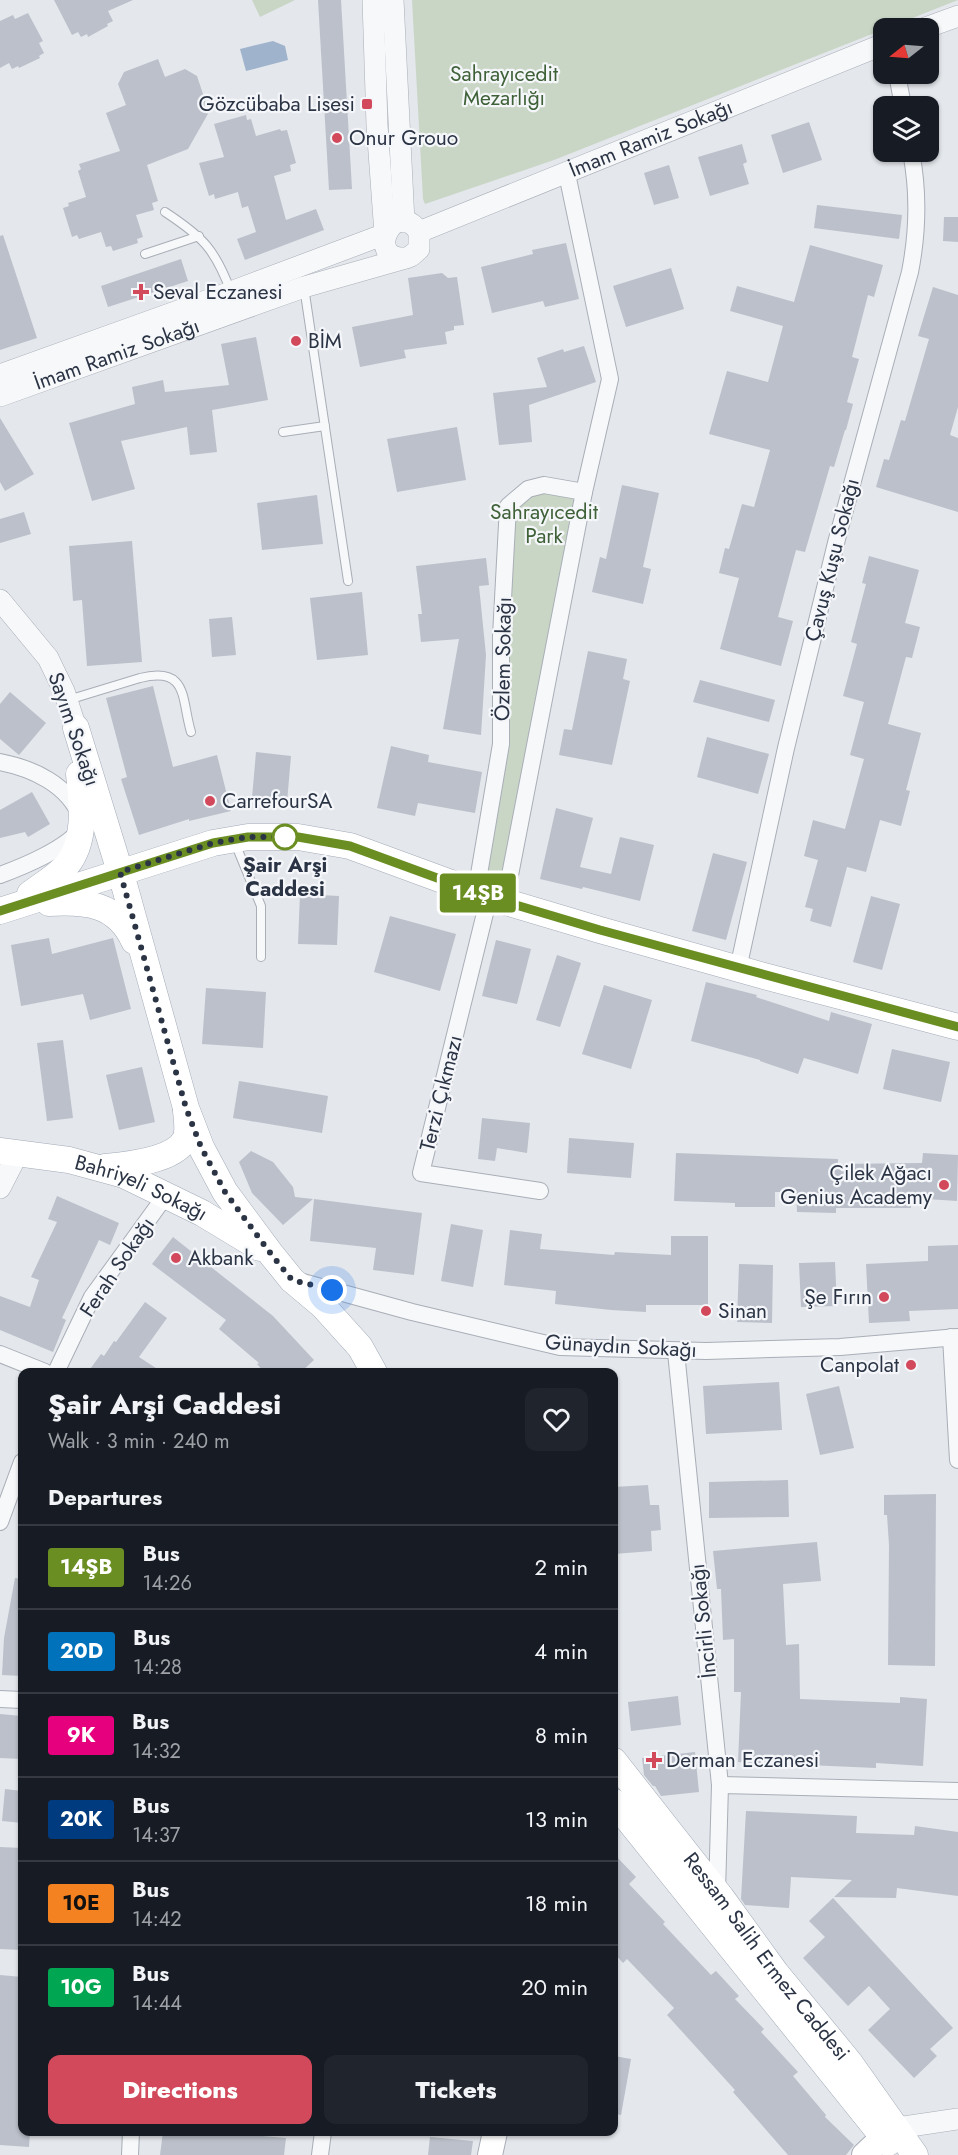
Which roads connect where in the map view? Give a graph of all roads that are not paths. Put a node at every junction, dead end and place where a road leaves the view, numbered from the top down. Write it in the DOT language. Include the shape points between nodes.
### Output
graph roads {
  1 [pos="373,0"];
  2 [pos="393,0"];
  3 [pos="958,16"];
  4 [pos="939,23"];
  5 [pos="873,49"];
  6 [pos="912,162"];
  7 [pos="567,174"];
  8 [pos="165,212"];
  9 [pos="412,227"];
  10 [pos="385,234"];
  11 [pos="199,236"];
  12 [pos="145,254"];
  13 [pos="406,258"];
  14 [pos="304,287"];
  15 [pos="231,292"];
  16 [pos="0,375"];
  17 [pos="0,396"];
  18 [pos="325,426"];
  19 [pos="283,432"];
  20 [pos="584,492"];
  21 [pos="348,581"];
  22 [pos="0,600"];
  23 [pos="67,700"];
  24 [pos="76,728"];
  25 [pos="190,732"];
  26 [pos="0,762"];
  27 [pos="81,825"];
  28 [pos="234,839"];
  29 [pos="120,872"];
  30 [pos="0,875"];
  31 [pos="490,897"];
  32 [pos="6,908"];
  33 [pos="261,957"];
  34 [pos="738,969"];
  35 [pos="150,977"];
  36 [pos="958,1027"];
  37 [pos="186,1108"];
  38 [pos="9,1152"];
  39 [pos="97,1168"];
  40 [pos="0,1188"];
  41 [pos="540,1191"];
  42 [pos="166,1195"];
  43 [pos="271,1254"];
  44 [pos="292,1280"];
  45 [pos="954,1337"];
  46 [pos="676,1352"];
  47 [pos="0,1354"];
  48 [pos="35,1368"];
  49 [pos="58,1368"];
  50 [pos="372,1368"];
  51 [pos="958,1460"];
  52 [pos="18,1473"];
  53 [pos="0,1522"];
  54 [pos="0,1699"];
  55 [pos="18,1700"];
  56 [pos="618,1772"];
  57 [pos="720,1785"];
  58 [pos="625,1790"];
  59 [pos="958,1791"];
  60 [pos="618,1807"];
  61 [pos="717,1892"];
  62 [pos="958,2119"];
  63 [pos="131,2136"];
  64 [pos="322,2136"];
  65 [pos="494,2136"];
  66 [pos="892,2140"];
  67 [pos="130,2155"];
  68 [pos="320,2155"];
  69 [pos="490,2155"];
  70 [pos="864,2155"];
  71 [pos="915,2155"];
  1 -- 10 [label="street"];
  2 -- 9 [label="street"];
  3 -- 4 [label="street"];
  5 -- 7 [label="street, İmam Ramiz Sokağı"];
  6 -- 34 [label="street, Çavuş Kuşu Sokağı" via="918,199 910,272 829,570"];
  7 -- 9 [label="street, İmam Ramiz Sokağı"];
  7 -- 20 [label="street, Özlem Sokağı" via="610,380"];
  8 -- 11 [label="lane"];
  9 -- 10 [label="street" via="393,225"];
  9 -- 13 [label="street" via="419,249"];
  10 -- 13 [label="street" via="390,254"];
  10 -- 15 [label="street, İmam Ramiz Sokağı"];
  11 -- 12 [label="lane"];
  11 -- 15 [label="lane" via="221,265"];
  13 -- 14 [label="street, İmam Ramiz Sokağı"];
  14 -- 17 [label="street, İmam Ramiz Sokağı"];
  14 -- 18 [label="lane"];
  15 -- 16 [label="street, İmam Ramiz Sokağı"];
  18 -- 19 [label="lane"];
  18 -- 21 [label="lane"];
  20 -- 31 [label="street, Özlem Sokağı"];
  20 -- 31 [label="street, Özlem Sokağı" via="544,485 528,489 508,506 501,636 501,744"];
  22 -- 23 [label="street, Sayım Sokağı" via="48,658"];
  23 -- 24 [label="street, Sayım Sokağı"];
  23 -- 25 [label="lane" via="151,675 167,676 179,683"];
  24 -- 27 [label="main road"];
  24 -- 29 [label="main road, Sayım Sokağı"];
  26 -- 27 [label="street" via="52,782 80,815"];
  27 -- 30 [label="street" via="73,838 44,856"];
  27 -- 32 [label="main road" via="76,847 64,867"];
  28 -- 29 [label="main road"];
  28 -- 31 [label="main road" via="298,837 350,846"];
  28 -- 33 [label="lane" via="261,906"];
  29 -- 32 [label="main road"];
  29 -- 35 [label="main road, Sayım Sokağı"];
  31 -- 34 [label="main road"];
  31 -- 41 [label="street, Terzi Çıkmazı" via="421,1173"];
  32 -- 35 [label="main road" via="75,901 103,909 130,932"];
  34 -- 36 [label="main road"];
  35 -- 37 [label="main road"];
  37 -- 39 [label="main road" via="186,1138 180,1147 143,1162"];
  37 -- 43 [label="main road" via="225,1192"];
  38 -- 39 [label="main road, Bahriyeli Sokağı"];
  38 -- 40 [label="street"];
  39 -- 42 [label="main road, Bahriyeli Sokağı" via="124,1175"];
  42 -- 43 [label="main road, Bahriyeli Sokağı"];
  42 -- 49 [label="street, Ferah Sokağı" via="92,1297"];
  43 -- 44 [label="main road"];
  44 -- 46 [label="street, Günaydın Sokağı" via="560,1347"];
  44 -- 50 [label="main road" via="323,1306 360,1347"];
  45 -- 46 [label="street, Günaydın Sokağı" via="840,1347"];
  45 -- 51 [label="street"];
  46 -- 57 [label="street, İncirli Sokağı"];
  47 -- 48 [label="street"];
  52 -- 53 [label="street"];
  54 -- 55 [label="street"];
  56 -- 58 [label="main road, Ressam Salih Ermez Caddesi"];
  57 -- 59 [label="street"];
  57 -- 61 [label="street, İncirli Sokağı"];
  58 -- 61 [label="main road, Ressam Salih Ermez Caddesi"];
  60 -- 66 [label="main road, Ressam Salih Ermez Caddesi"];
  61 -- 66 [label="main road, Ressam Salih Ermez Caddesi" via="776,1973 850,2063"];
  62 -- 66 [label="street"];
  63 -- 67 [label="street"];
  64 -- 68 [label="street"];
  65 -- 69 [label="main road"];
  66 -- 70 [label="main road"];
  66 -- 71 [label="main road, Ressam Salih Ermez Caddesi"];
}
